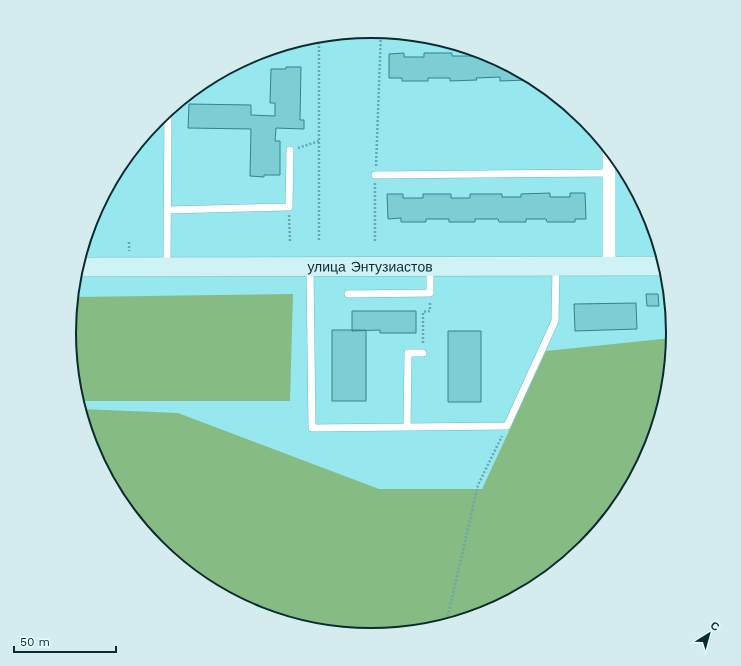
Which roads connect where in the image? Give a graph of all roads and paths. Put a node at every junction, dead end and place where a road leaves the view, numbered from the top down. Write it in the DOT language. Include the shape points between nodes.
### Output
graph roads {
  1 [pos="381,39"];
  2 [pos="318,43"];
  3 [pos="168,119"];
  4 [pos="319,141"];
  5 [pos="290,150"];
  6 [pos="609,159"];
  7 [pos="609,173"];
  8 [pos="375,175"];
  9 [pos="289,207"];
  10 [pos="167,210"];
  11 [pos="290,241"];
  12 [pos="319,241"];
  13 [pos="375,241"];
  14 [pos="310,266"];
  15 [pos="430,266"];
  16 [pos="609,266"];
  17 [pos="658,266"];
  18 [pos="83,267"];
  19 [pos="556,267"];
  20 [pos="166,268"];
  21 [pos="430,293"];
  22 [pos="348,294"];
  23 [pos="422,353"];
  24 [pos="507,426"];
  25 [pos="407,427"];
  26 [pos="447,618"];
  1 -- 8 [label="path"];
  2 -- 4 [label="path"];
  3 -- 10 [label="lane"];
  4 -- 5 [label="path"];
  4 -- 12 [label="path"];
  5 -- 9 [label="lane"];
  6 -- 7 [label="street"];
  7 -- 8 [label="lane"];
  7 -- 16 [label="street"];
  8 -- 13 [label="path"];
  9 -- 10 [label="lane"];
  9 -- 11 [label="path"];
  10 -- 20 [label="lane"];
  14 -- 15 [label="street, улица Энтузиастов"];
  14 -- 20 [label="street, улица Энтузиастов"];
  14 -- 25 [label="lane" via="312,428"];
  15 -- 19 [label="street, улица Энтузиастов"];
  15 -- 21 [label="lane"];
  16 -- 17 [label="street, улица Энтузиастов"];
  16 -- 19 [label="street, улица Энтузиастов"];
  18 -- 20 [label="street, улица Энтузиастов"];
  19 -- 24 [label="lane" via="555,321"];
  21 -- 22 [label="lane"];
  21 -- 23 [label="path" via="430,312 423,312"];
  23 -- 25 [label="lane" via="408,353"];
  24 -- 25 [label="lane"];
  24 -- 26 [label="path" via="478,485"];
}
